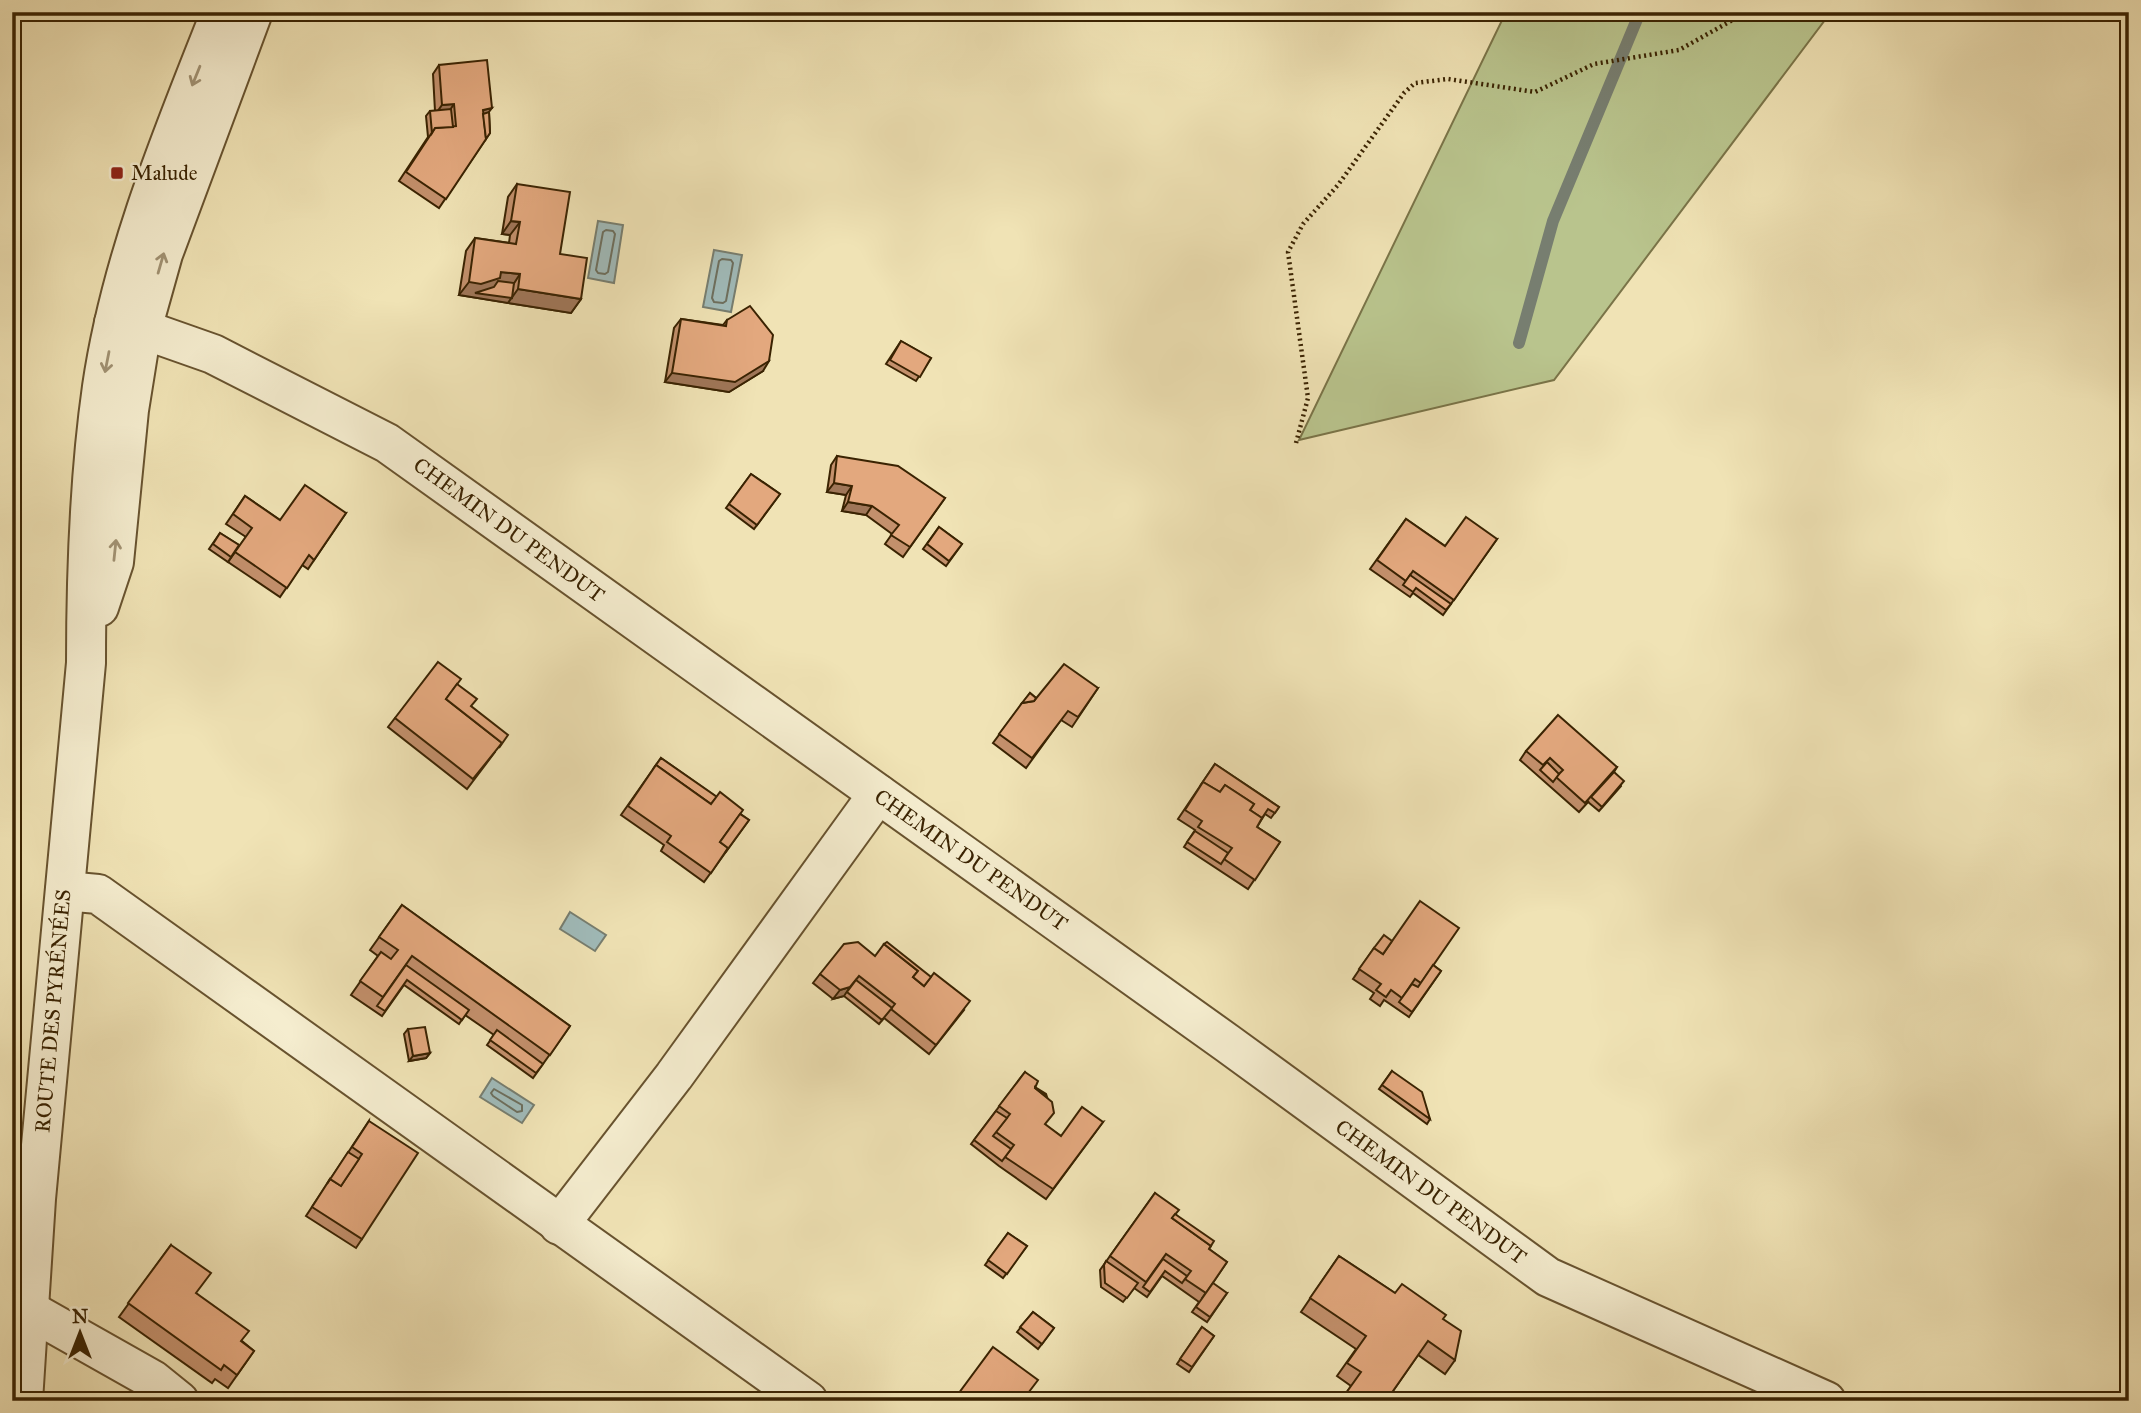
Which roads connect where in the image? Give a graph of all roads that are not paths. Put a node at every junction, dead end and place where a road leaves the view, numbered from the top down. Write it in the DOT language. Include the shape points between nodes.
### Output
graph roads {
  1 [pos="221,12"];
  2 [pos="253,12"];
  3 [pos="128,326"];
  4 [pos="878,794"];
  5 [pos="65,891"];
  6 [pos="559,1225"];
  7 [pos="29,1310"];
  8 [pos="23,1401"];
  9 [pos="179,1401"];
  10 [pos="808,1401"];
  11 [pos="1826,1401"];
  1 -- 3 [label="street, ROUTE DES PYRÉNÉES, one-way" via="135,244"];
  3 -- 2 [label="street, ROUTE DES PYRÉNÉES, one-way" via="163,254"];
  3 -- 4 [label="street, CHEMIN DU PENDUT" via="213,354 387,443"];
  3 -- 5 [label="street, ROUTE DES PYRÉNÉES" via="129,410 114,562 86,663"];
  4 -- 6 [label="street" via="674,1076"];
  4 -- 11 [label="street, CHEMIN DU PENDUT" via="1548,1277"];
  5 -- 6 [label="street" via="98,894"];
  5 -- 7 [label="street, ROUTE DES PYRÉNÉES"];
  6 -- 10 [label="street"];
  7 -- 8 [label="street, ROUTE DES PYRÉNÉES"];
  7 -- 9 [label="street" via="153,1380"];
}
